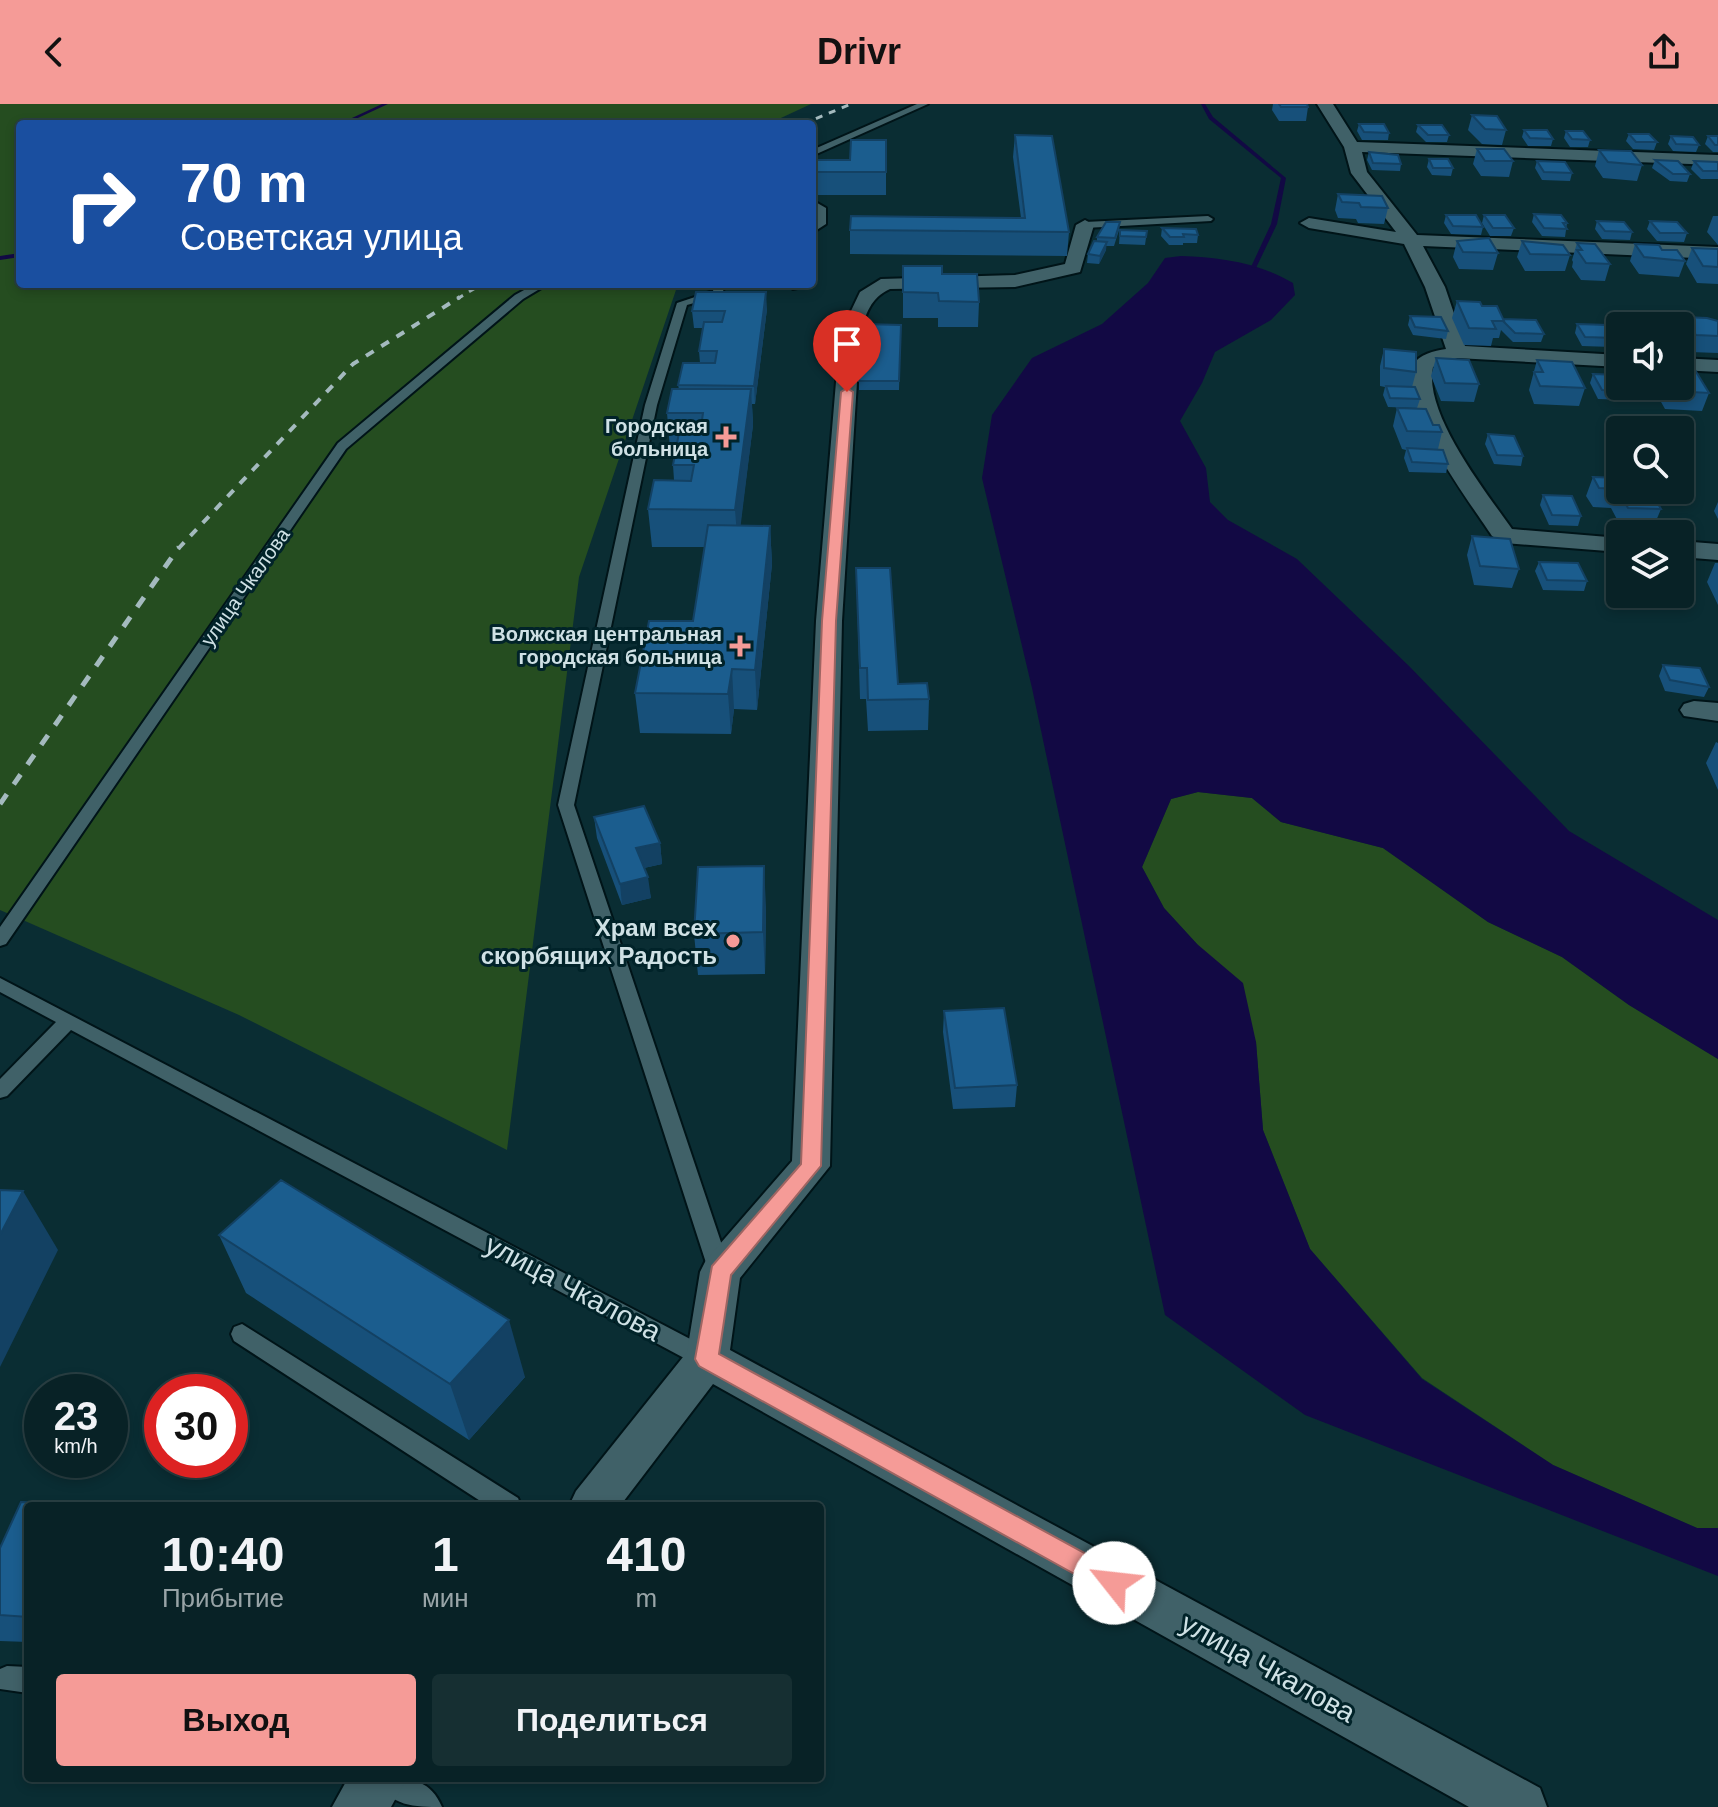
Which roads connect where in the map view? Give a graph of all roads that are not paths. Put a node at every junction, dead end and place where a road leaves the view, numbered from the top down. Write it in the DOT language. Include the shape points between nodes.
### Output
graph roads {
  1 [pos="924,104"];
  2 [pos="1325,104"];
  3 [pos="1352,147"];
  4 [pos="816,151"];
  5 [pos="1718,160"];
  6 [pos="816,205"];
  7 [pos="1208,219"];
  8 [pos="1309,223"];
  9 [pos="1085,225"];
  10 [pos="816,227"];
  11 [pos="1412,240"];
  12 [pos="1718,253"];
  13 [pos="536,288"];
  14 [pos="719,288"];
  15 [pos="1457,352"];
  16 [pos="1606,360"];
  17 [pos="1694,365"];
  18 [pos="1718,366"];
  19 [pos="1606,544"];
  20 [pos="1694,550"];
  21 [pos="1718,552"];
  22 [pos="0,940"];
  23 [pos="0,984"];
  24 [pos="69,1021"];
  25 [pos="0,1091"];
  26 [pos="720,1272"];
  27 [pos="242,1334"];
  28 [pos="707,1359"];
  29 [pos="503,1502"];
  30 [pos="595,1502"];
  31 [pos="378,1782"];
  32 [pos="396,1782"];
  33 [pos="358,1807"];
  34 [pos="428,1807"];
  35 [pos="1521,1807"];
  1 -- 4 [label="lane"];
  2 -- 3 [label="street"];
  3 -- 5 [label="street"];
  3 -- 11 [label="street" via="1359,173"];
  6 -- 10 [label="lane" via="821,208 821,224"];
  7 -- 9 [label="lane"];
  8 -- 11 [label="street"];
  9 -- 26 [label="street" via="1073,268 1015,281 888,283 859,302 850,334 829,621 811,1166"];
  11 -- 12 [label="street"];
  11 -- 15 [label="street"];
  13 -- 22 [label="lane, улица Чкалова" via="342,446"];
  14 -- 26 [label="lane" via="718,293 682,303 677,317 651,405 566,805"];
  15 -- 16 [label="street"];
  15 -- 19 [label="street" via="1422,367 1420,378 1440,437 1504,536"];
  17 -- 18 [label="street"];
  20 -- 21 [label="street"];
  23 -- 24 [label="lane, улица Чкалова"];
  24 -- 25 [label="lane"];
  24 -- 28 [label="lane, улица Чкалова"];
  26 -- 28 [label="street"];
  27 -- 29 [label="lane"];
  28 -- 30 [label="street"];
  28 -- 35 [label="street, улица Чкалова"];
  31 -- 33 [label="street"];
  32 -- 34 [label="lane"];
}
